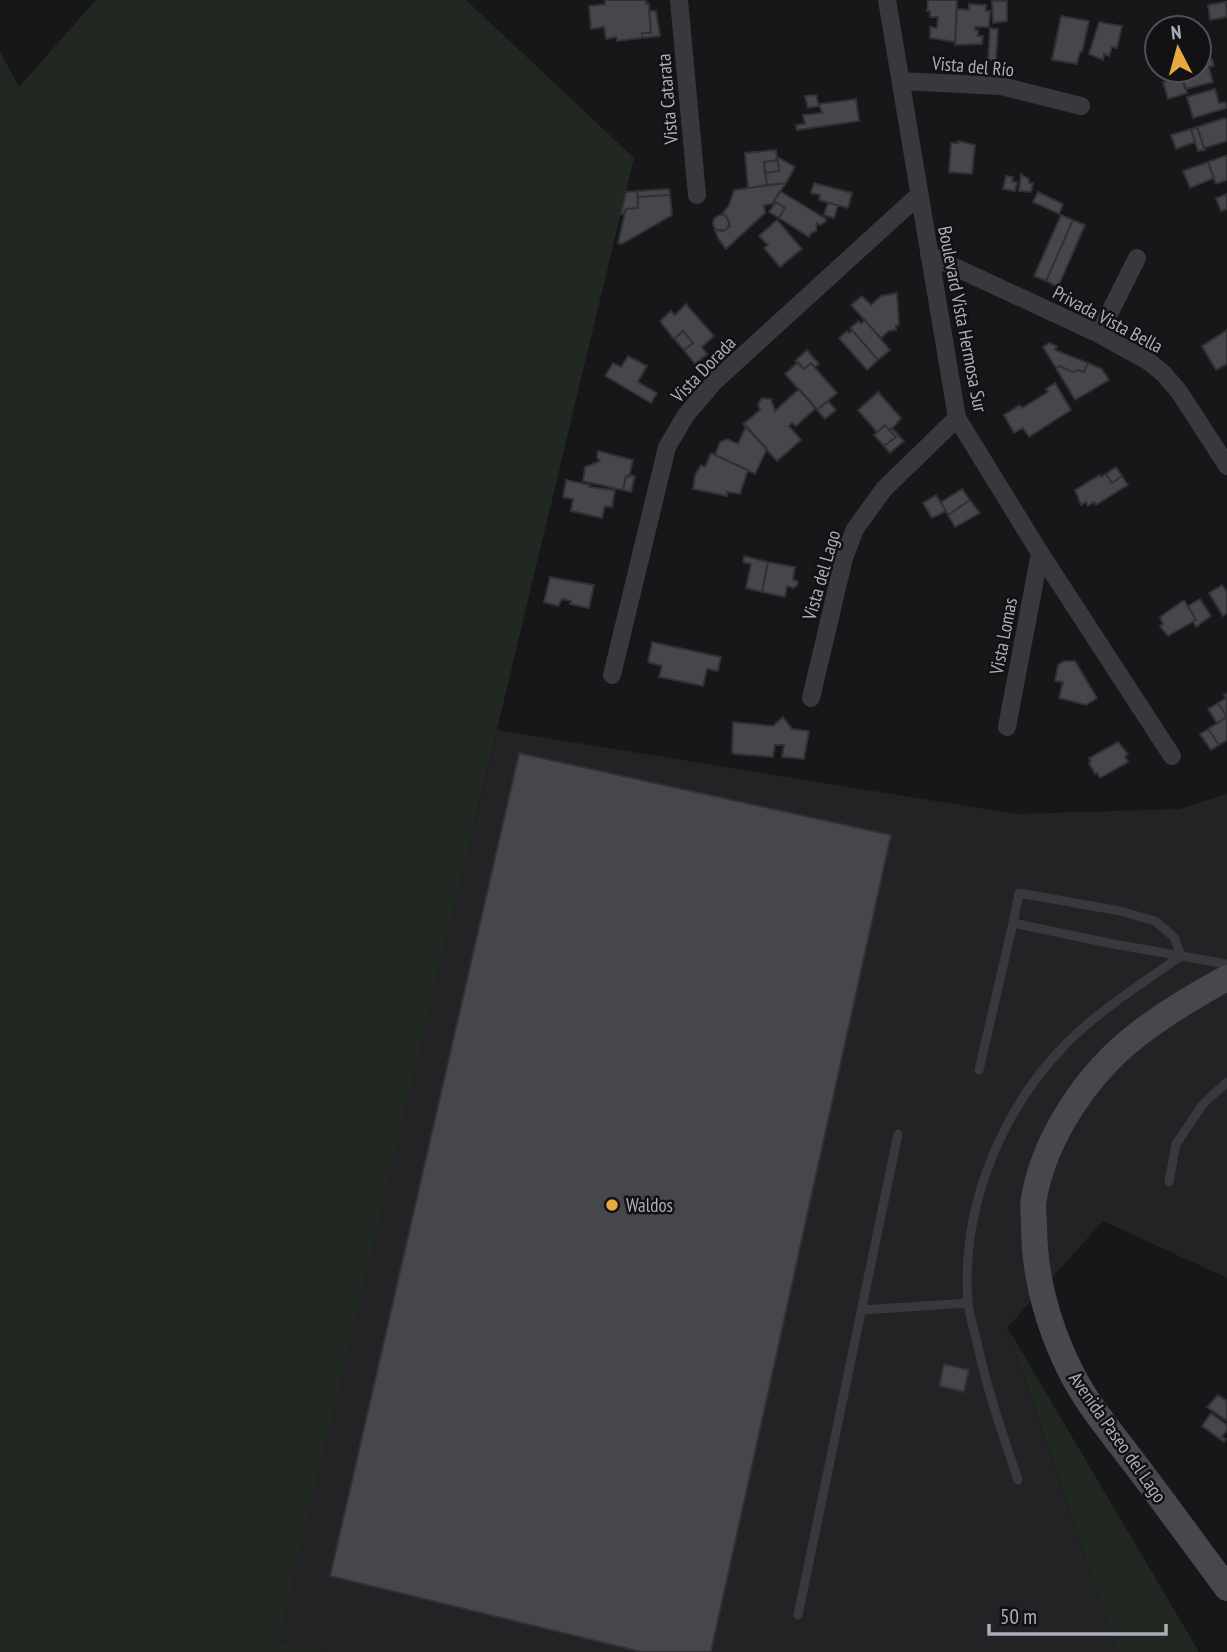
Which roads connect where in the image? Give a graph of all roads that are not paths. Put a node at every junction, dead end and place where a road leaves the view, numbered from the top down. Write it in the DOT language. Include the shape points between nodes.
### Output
graph roads {
  1 [pos="679,0"];
  2 [pos="887,0"];
  3 [pos="901,81"];
  4 [pos="1081,106"];
  5 [pos="697,195"];
  6 [pos="919,195"];
  7 [pos="929,255"];
  8 [pos="1137,258"];
  9 [pos="1100,334"];
  10 [pos="957,418"];
  11 [pos="1227,466"];
  12 [pos="1040,553"];
  13 [pos="612,676"];
  14 [pos="811,698"];
  15 [pos="1007,727"];
  16 [pos="1172,756"];
  17 [pos="1013,923"];
  18 [pos="1181,956"];
  19 [pos="1227,964"];
  20 [pos="1227,978"];
  21 [pos="979,1070"];
  22 [pos="1227,1082"];
  23 [pos="898,1134"];
  24 [pos="1169,1182"];
  25 [pos="968,1303"];
  26 [pos="862,1310"];
  27 [pos="1018,1480"];
  28 [pos="1227,1588"];
  29 [pos="798,1615"];
  1 -- 5 [label="street, Vista Catarata"];
  2 -- 3 [label="street, Boulevard Vista Hermosa Sur"];
  3 -- 4 [label="street, Vista del Río" via="1001,86"];
  3 -- 6 [label="street, Boulevard Vista Hermosa Sur"];
  6 -- 7 [label="street, Boulevard Vista Hermosa Sur"];
  6 -- 13 [label="street, Vista Dorada" via="715,381 686,415 667,446"];
  7 -- 9 [label="street, Privada Vista Bella"];
  7 -- 10 [label="street, Boulevard Vista Hermosa Sur"];
  8 -- 9 [label="street"];
  9 -- 11 [label="street, Privada Vista Bella" via="1164,374"];
  10 -- 12 [label="street, Boulevard Vista Hermosa Sur"];
  10 -- 14 [label="street, Vista del Lago" via="884,489 855,528"];
  12 -- 15 [label="street, Vista Lomas"];
  12 -- 16 [label="street, Boulevard Vista Hermosa Sur"];
  17 -- 18 [label="lane"];
  17 -- 18 [label="lane" via="1019,893 1120,911 1154,921 1174,937"];
  17 -- 21 [label="lane"];
  18 -- 19 [label="lane"];
  18 -- 25 [label="lane" via="1097,1016 1064,1046 1018,1104 984,1177 970,1249"];
  20 -- 28 [label="main road, Avenida Paseo del Lago" via="1136,1036 1108,1062 1064,1120 1033,1200 1034,1246 1044,1304 1072,1374"];
  22 -- 24 [label="lane" via="1203,1104 1176,1144"];
  23 -- 26 [label="lane"];
  25 -- 26 [label="lane"];
  25 -- 27 [label="lane"];
  26 -- 29 [label="lane"];
}
